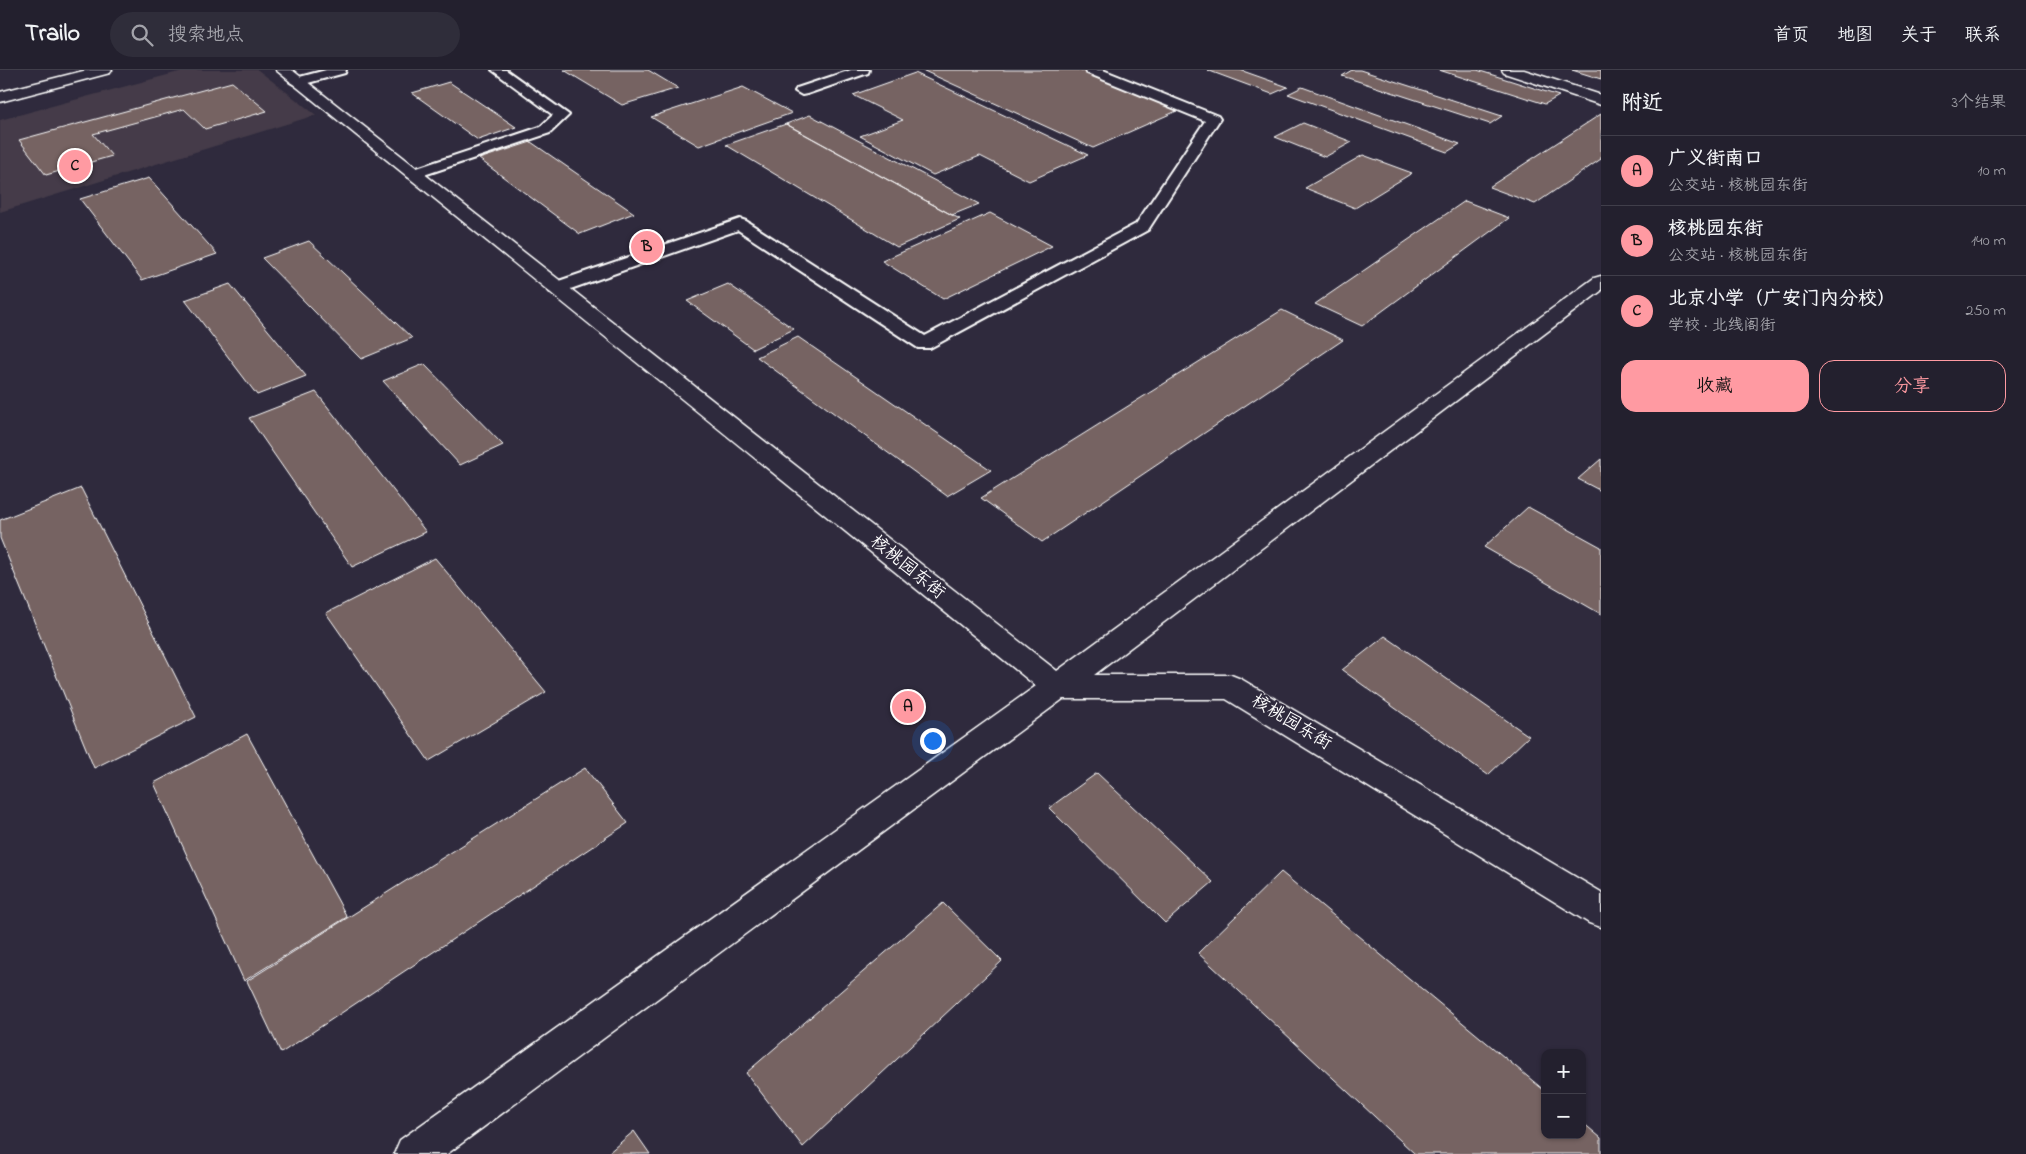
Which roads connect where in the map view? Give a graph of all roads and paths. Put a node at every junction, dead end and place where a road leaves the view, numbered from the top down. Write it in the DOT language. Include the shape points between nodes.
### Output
graph roads {
  1 [pos="105,70"];
  2 [pos="283,70"];
  3 [pos="340,70"];
  4 [pos="498,70"];
  5 [pos="863,70"];
  6 [pos="1092,70"];
  7 [pos="1509,70"];
  8 [pos="297,82"];
  9 [pos="802,91"];
  10 [pos="0,97"];
  11 [pos="1601,100"];
  12 [pos="413,174"];
  13 [pos="1601,282"];
  14 [pos="556,288"];
  15 [pos="1057,687"];
  16 [pos="1601,911"];
  17 [pos="414,1154"];
  1 -- 10 [label="street"];
  2 -- 8 [label="street, 核桃园东街"];
  3 -- 8 [label="lane"];
  4 -- 12 [label="lane" via="562,115 545,130"];
  5 -- 9 [label="lane"];
  6 -- 14 [label="lane" via="1213,119 1142,227 924,344 740,224"];
  7 -- 11 [label="street"];
  8 -- 12 [label="street, 核桃园东街"];
  12 -- 14 [label="street, 核桃园东街"];
  13 -- 15 [label="street"];
  14 -- 15 [label="street, 核桃园东街"];
  15 -- 16 [label="street, 核桃园东街" via="1232,687"];
  15 -- 17 [label="street"];
}
